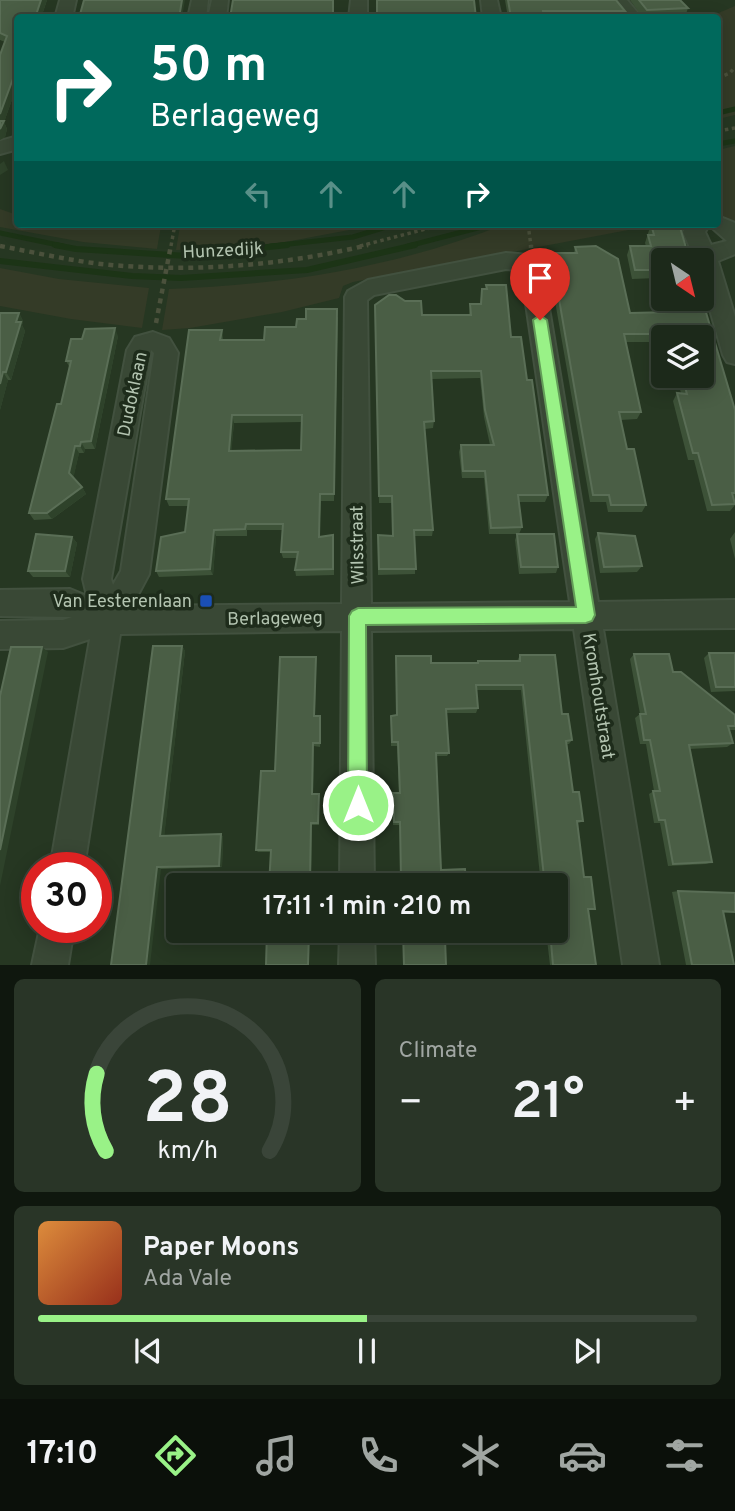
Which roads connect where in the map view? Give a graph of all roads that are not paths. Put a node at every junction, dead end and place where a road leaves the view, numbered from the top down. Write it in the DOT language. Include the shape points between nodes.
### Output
graph roads {
  1 [pos="618,0"];
  2 [pos="630,14"];
  3 [pos="721,225"];
  4 [pos="696,228"];
  5 [pos="735,236"];
  6 [pos="735,246"];
  7 [pos="702,248"];
  8 [pos="714,253"];
  9 [pos="444,273"];
  10 [pos="714,285"];
  11 [pos="735,355"];
  12 [pos="0,603"];
  13 [pos="735,614"];
  14 [pos="586,615"];
  15 [pos="358,616"];
  16 [pos="108,620"];
  17 [pos="0,635"];
  18 [pos="70,852"];
  19 [pos="357,873"];
  20 [pos="55,943"];
  21 [pos="357,943"];
  22 [pos="51,965"];
  23 [pos="357,965"];
  24 [pos="641,965"];
  1 -- 2 [label="street"];
  3 -- 5 [label="street"];
  4 -- 7 [label="street"];
  6 -- 8 [label="street"];
  9 -- 14 [label="street, Kromhoutstraat" via="512,260 531,266"];
  9 -- 15 [label="street, Wilsstraat" via="368,288 356,297"];
  10 -- 11 [label="street"];
  12 -- 16 [label="street" via="71,603"];
  13 -- 14 [label="street, Berlageweg"];
  14 -- 15 [label="street, Berlageweg"];
  14 -- 24 [label="street, Kromhoutstraat"];
  15 -- 16 [label="street, Berlageweg"];
  15 -- 19 [label="street, Wilsstraat"];
  16 -- 16 [label="street, Dudoklaan" via="135,575 166,353 153,341 143,343 139,350 97,579"];
  16 -- 17 [label="street" via="63,634"];
  16 -- 18 [label="street"];
  20 -- 22 [label="street"];
  21 -- 23 [label="street"];
}
